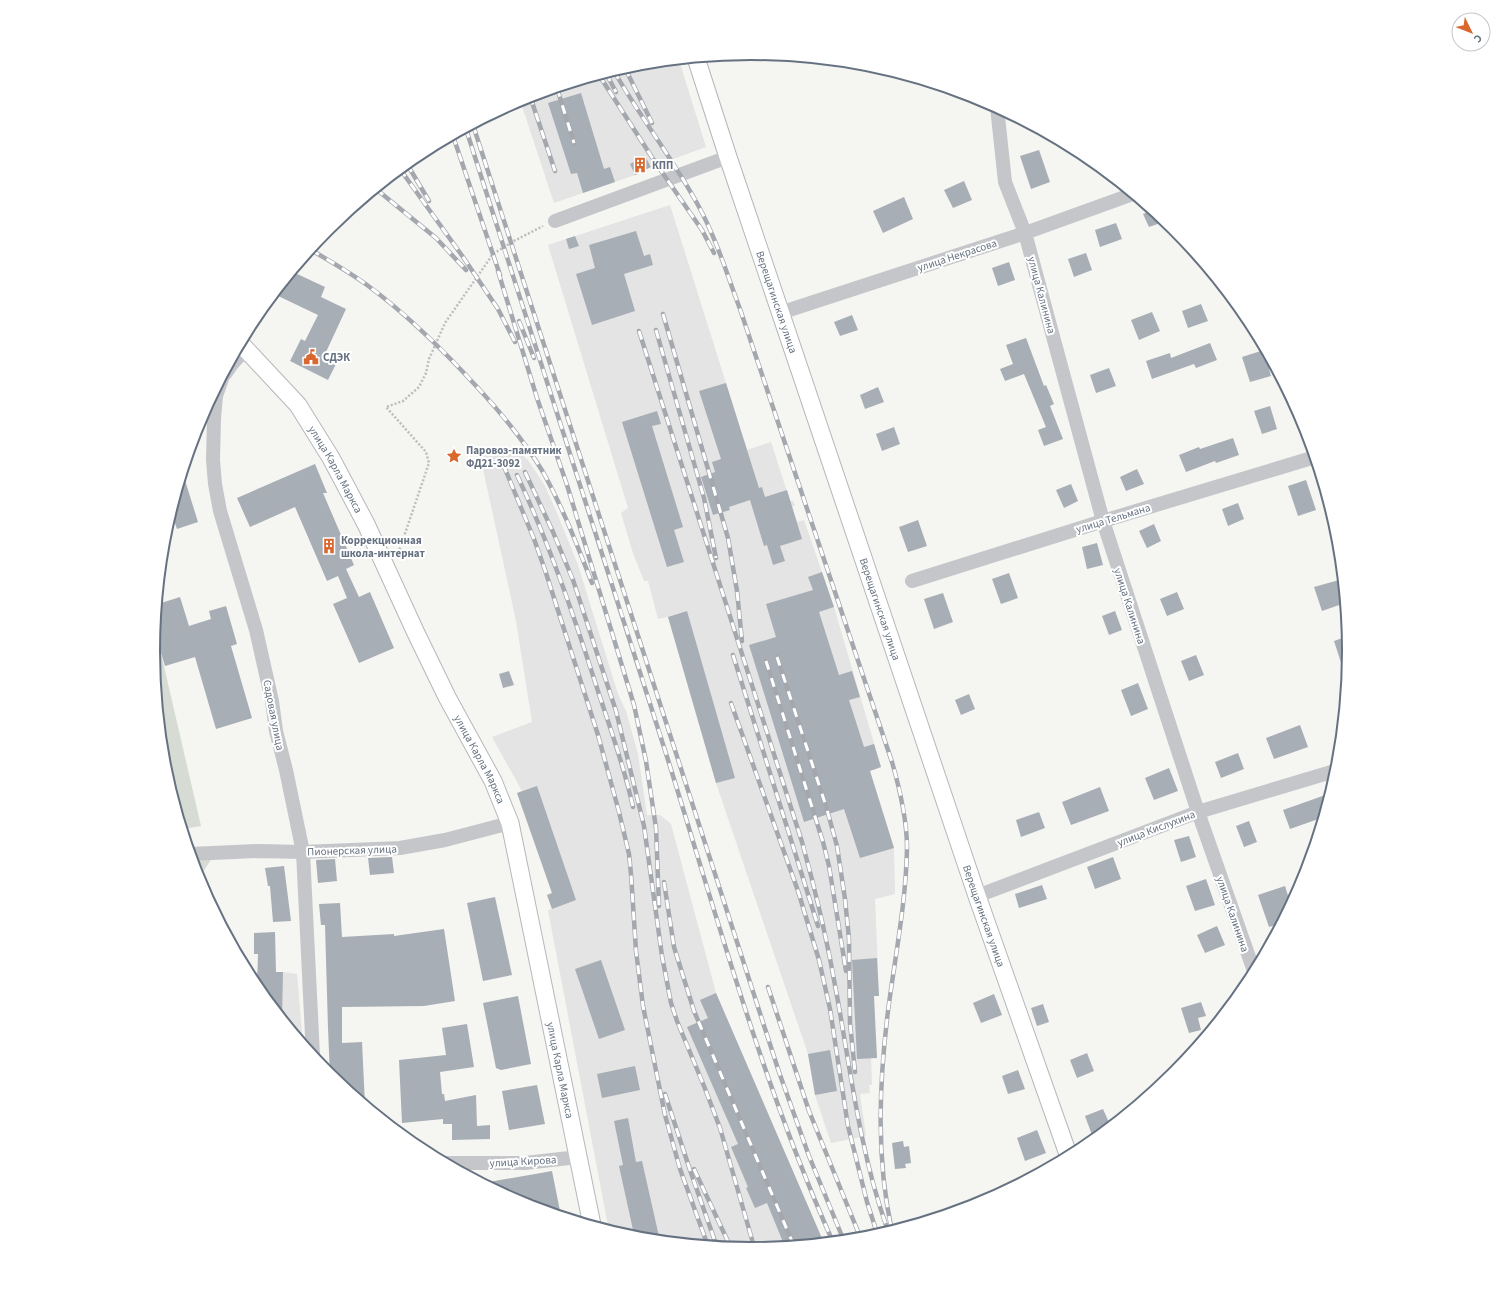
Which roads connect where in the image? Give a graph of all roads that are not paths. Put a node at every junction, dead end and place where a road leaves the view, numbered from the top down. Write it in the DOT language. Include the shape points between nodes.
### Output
graph roads {
  1 [pos="697,63"];
  2 [pos="998,114"];
  3 [pos="728,157"];
  4 [pos="1128,196"];
  5 [pos="555,221"];
  6 [pos="1026,233"];
  7 [pos="780,313"];
  8 [pos="244,348"];
  9 [pos="215,402"];
  10 [pos="1311,458"];
  11 [pos="1102,521"];
  12 [pos="912,581"];
  13 [pos="1331,772"];
  14 [pos="1198,812"];
  15 [pos="510,823"];
  16 [pos="303,852"];
  17 [pos="196,854"];
  18 [pos="977,896"];
  19 [pos="1251,967"];
  20 [pos="313,1048"];
  21 [pos="1066,1152"];
  22 [pos="578,1157"];
  23 [pos="454,1163"];
  24 [pos="591,1221"];
  1 -- 3 [label="main road, Верещагинская улица"];
  2 -- 6 [label="street, улица Калинина" via="1005,182"];
  3 -- 5 [label="street"];
  3 -- 7 [label="main road, Верещагинская улица"];
  4 -- 6 [label="street, улица Некрасова"];
  6 -- 7 [label="street, улица Некрасова"];
  6 -- 11 [label="street, улица Калинина"];
  7 -- 18 [label="main road, Верещагинская улица"];
  8 -- 15 [label="main road, улица Карла Маркса" via="285,390 311,424 366,524 444,690 493,781"];
  9 -- 16 [label="street, Садовая улица" via="213,460 220,511 256,630"];
  10 -- 11 [label="street, улица Тельмана"];
  11 -- 12 [label="street, улица Тельмана"];
  11 -- 14 [label="street, улица Калинина"];
  13 -- 14 [label="street, улица Кислухина"];
  14 -- 18 [label="street, улица Кислухина"];
  14 -- 19 [label="street, улица Калинина"];
  15 -- 16 [label="street, Пионерская улица" via="445,840 400,848"];
  15 -- 22 [label="main road, улица Карла Маркса"];
  16 -- 17 [label="street, Пионерская улица"];
  16 -- 20 [label="street, Садовая улица"];
  18 -- 21 [label="main road, Верещагинская улица"];
  22 -- 23 [label="street, улица Кирова" via="525,1163"];
  22 -- 24 [label="main road, улица Карла Маркса"];
}
